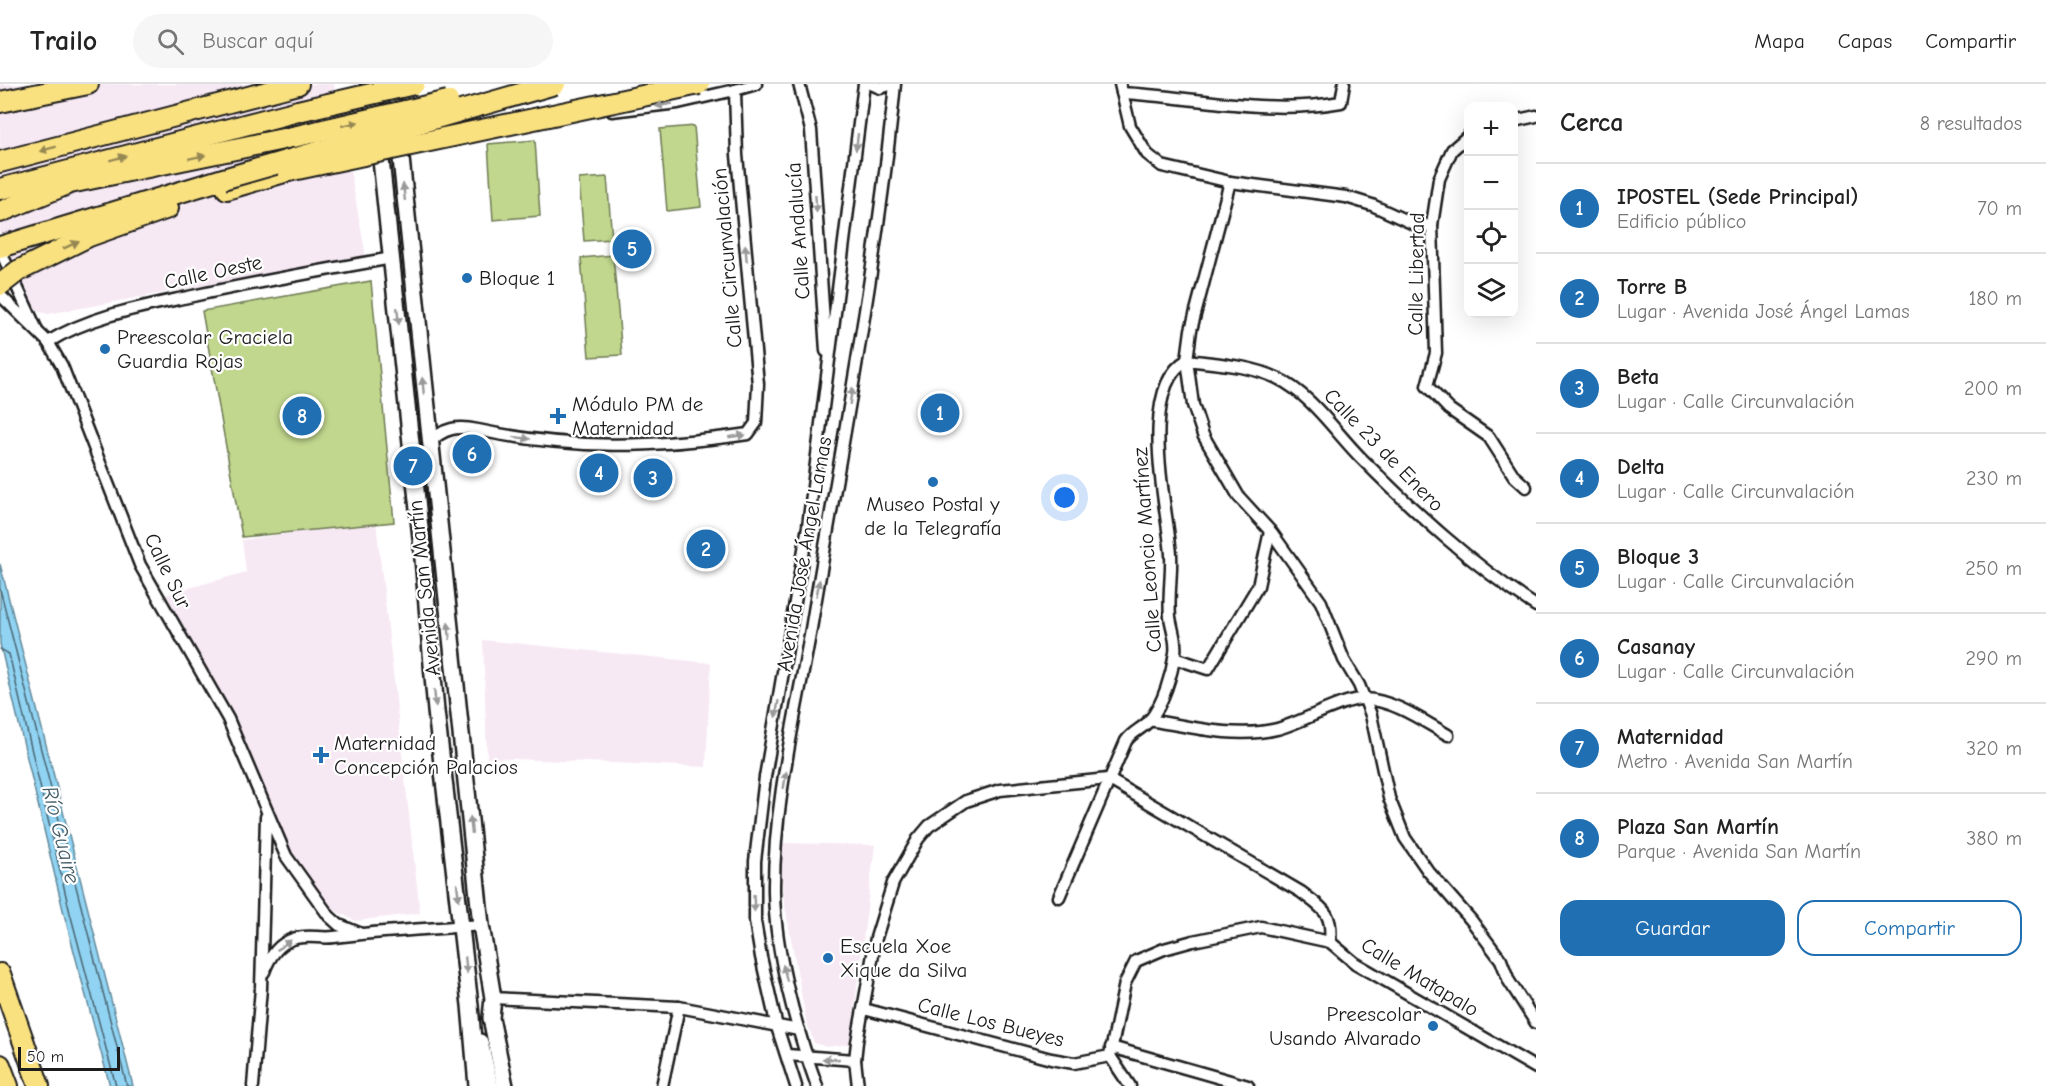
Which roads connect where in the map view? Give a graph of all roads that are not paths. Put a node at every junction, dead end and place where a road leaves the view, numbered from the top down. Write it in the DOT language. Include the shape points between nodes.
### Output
graph roads {
  1 [pos="88,84"];
  2 [pos="298,84"];
  3 [pos="369,84"];
  4 [pos="389,84"];
  5 [pos="414,84"];
  6 [pos="534,84"];
  7 [pos="555,84"];
  8 [pos="699,84"];
  9 [pos="756,84"];
  10 [pos="799,84"];
  11 [pos="864,84"];
  12 [pos="871,84"];
  13 [pos="894,84"];
  14 [pos="1344,84"];
  15 [pos="1121,88"];
  16 [pos="735,90"];
  17 [pos="0,102"];
  18 [pos="1536,116"];
  19 [pos="1518,120"];
  20 [pos="399,138"];
  21 [pos="1464,140"];
  22 [pos="0,162"];
  23 [pos="288,171"];
  24 [pos="223,179"];
  25 [pos="1230,182"];
  26 [pos="0,189"];
  27 [pos="0,212"];
  28 [pos="1432,225"];
  29 [pos="0,249"];
  30 [pos="392,258"];
  31 [pos="0,285"];
  32 [pos="0,295"];
  33 [pos="37,331"];
  34 [pos="48,342"];
  35 [pos="1187,360"];
  36 [pos="828,377"];
  37 [pos="429,444"];
  38 [pos="1526,488"];
  39 [pos="1270,531"];
  40 [pos="1536,606"];
  41 [pos="1174,657"];
  42 [pos="1364,699"];
  43 [pos="1149,720"];
  44 [pos="1448,735"];
  45 [pos="1108,779"];
  46 [pos="266,810"];
  47 [pos="1059,897"];
  48 [pos="481,925"];
  49 [pos="462,926"];
  50 [pos="359,933"];
  51 [pos="1330,942"];
  52 [pos="0,974"];
  53 [pos="261,978"];
  54 [pos="493,998"];
  55 [pos="679,1007"];
  56 [pos="864,1010"];
  57 [pos="491,1018"];
  58 [pos="1536,1023"];
  59 [pos="777,1027"];
  60 [pos="798,1030"];
  61 [pos="1110,1052"];
  62 [pos="787,1055"];
  63 [pos="807,1058"];
  64 [pos="855,1060"];
  65 [pos="0,1065"];
  66 [pos="1536,1068"];
  67 [pos="485,1083"];
  68 [pos="862,1085"];
  69 [pos="8,1086"];
  70 [pos="39,1086"];
  71 [pos="253,1086"];
  72 [pos="505,1086"];
  73 [pos="662,1086"];
  74 [pos="796,1086"];
  75 [pos="817,1086"];
  76 [pos="1130,1086"];
  77 [pos="1248,1086"];
  1 -- 17 [label="highway"];
  2 -- 22 [label="highway, one-way"];
  3 -- 30 [label="main road, Avenida San Martín"];
  4 -- 20 [label="main road, Avenida San Martín"];
  26 -- 5 [label="highway, one-way, bridge"];
  27 -- 6 [label="highway, one-way, bridge" via="69,183"];
  7 -- 24 [label="highway, bridge"];
  8 -- 23 [label="highway, bridge"];
  9 -- 16 [label="street"];
  10 -- 36 [label="street, Calle Andalucía, one-way" via="811,130"];
  11 -- 36 [label="street, Avenida José Ángel Lamas, one-way"];
  12 -- 13 [label="street" via="880,88"];
  60 -- 13 [label="street, Avenida José Ángel Lamas, one-way" via="775,919 775,863 785,780 864,316"];
  14 -- 15 [label="street" via="1341,102 1317,106 1206,102"];
  15 -- 25 [label="street" via="1130,126 1154,162"];
  16 -- 20 [label="street, one-way" via="651,107 525,119 408,142"];
  37 -- 16 [label="street, Calle Circunvalación, one-way" via="443,431 453,428 591,446 681,444 748,434 756,423 758,384 737,155"];
  18 -- 19 [label="street"];
  37 -- 20 [label="main road, Avenida San Martín, one-way"];
  21 -- 28 [label="street, Calle Libertad" via="1447,158 1439,179"];
  23 -- 24 [label="highway, bridge"];
  31 -- 23 [label="highway, one-way, bridge" via="18,271 89,236"];
  24 -- 29 [label="highway"];
  25 -- 28 [label="street" via="1346,196 1418,226"];
  25 -- 35 [label="street" via="1191,330"];
  28 -- 38 [label="street, Calle Libertad" via="1436,353 1427,386 1449,409 1489,437"];
  29 -- 33 [label="street"];
  30 -- 34 [label="street, Calle Oeste" via="137,308 65,331"];
  30 -- 49 [label="main road, Avenida San Martín, one-way" via="436,711"];
  32 -- 33 [label="street, Calle Sur"];
  33 -- 34 [label="street, Calle Sur"];
  34 -- 46 [label="street, Calle Sur" via="62,366 140,565 228,719"];
  35 -- 39 [label="street" via="1203,435 1239,497"];
  35 -- 40 [label="street, Calle 23 de Enero" via="1239,367 1287,384 1452,546"];
  35 -- 41 [label="street, Calle Leoncio Martínez" via="1172,372 1160,416"];
  36 -- 59 [label="street, Avenida José Ángel Lamas, one-way" via="755,861 755,921"];
  48 -- 37 [label="main road, Avenida San Martín, one-way"];
  39 -- 41 [label="street" via="1258,586 1208,669"];
  39 -- 42 [label="street" via="1321,602"];
  41 -- 43 [label="street, Calle Leoncio Martínez" via="1159,705"];
  42 -- 43 [label="street" via="1278,729 1251,732"];
  42 -- 44 [label="street" via="1390,705"];
  42 -- 58 [label="street" via="1389,798 1405,838 1501,960 1509,981"];
  43 -- 45 [label="street, Calle Leoncio Martínez" via="1131,734"];
  45 -- 47 [label="street, Calle Leoncio Martínez"];
  45 -- 51 [label="street" via="1300,892 1328,915 1332,926"];
  45 -- 56 [label="street" via="990,792 966,801 929,826 908,855 889,893 876,938"];
  46 -- 50 [label="street, Calle Sur" via="285,856 313,896 339,925"];
  46 -- 53 [label="street, Calle Sur"];
  48 -- 49 [label="street, Calle Sur"];
  48 -- 54 [label="main road, Avenida San Martín"];
  49 -- 50 [label="street, Calle Sur"];
  49 -- 67 [label="main road, Avenida San Martín, one-way" via="470,1005"];
  53 -- 50 [label="street, Calle Sur, one-way" via="267,962 286,942 301,937"];
  51 -- 61 [label="street" via="1261,927 1193,941 1136,961 1125,983"];
  51 -- 66 [label="street, Calle Matapalo" via="1355,963"];
  52 -- 70 [label="highway"];
  53 -- 71 [label="street, Calle Sur"];
  54 -- 55 [label="street"];
  54 -- 57 [label="main road, Avenida San Martín"];
  55 -- 59 [label="street"];
  55 -- 73 [label="street"];
  56 -- 61 [label="street, Calle Los Bueyes" via="1074,1063"];
  56 -- 64 [label="street"];
  57 -- 67 [label="main road"];
  57 -- 72 [label="main road, Avenida San Martín"];
  59 -- 60 [label="street"];
  59 -- 62 [label="street, Avenida José Ángel Lamas"];
  60 -- 63 [label="street, Avenida José Ángel Lamas"];
  61 -- 76 [label="street"];
  61 -- 77 [label="street"];
  62 -- 63 [label="street"];
  62 -- 74 [label="street, Avenida José Ángel Lamas"];
  64 -- 63 [label="street, one-way"];
  63 -- 75 [label="street, Avenida José Ángel Lamas"];
  64 -- 68 [label="street"];
  65 -- 69 [label="highway"];
}
